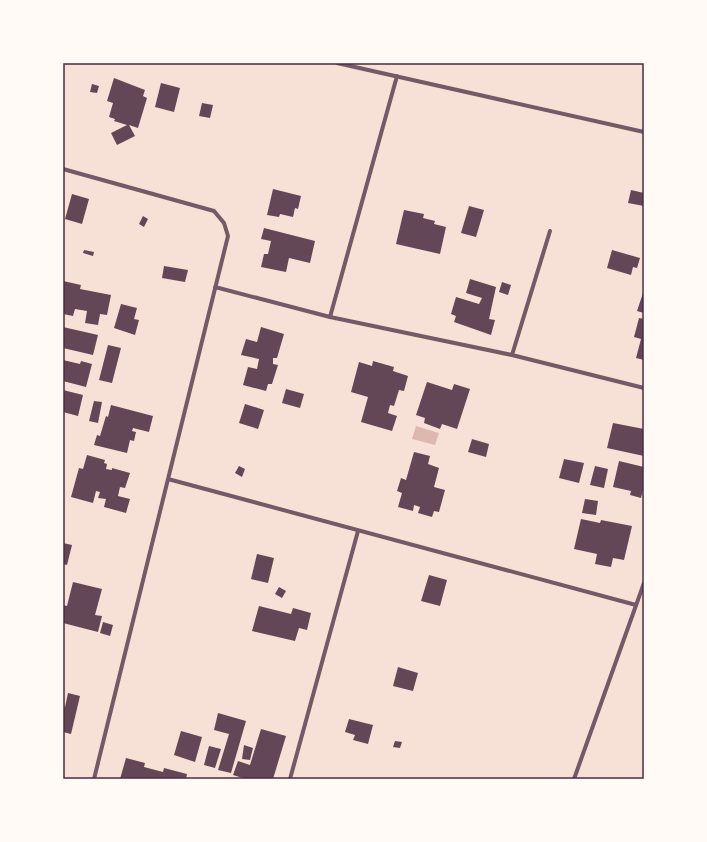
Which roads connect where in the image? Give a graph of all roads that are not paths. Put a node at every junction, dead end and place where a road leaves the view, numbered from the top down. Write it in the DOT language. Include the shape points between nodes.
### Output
graph roads {
  1 [pos="337,63"];
  2 [pos="397,76"];
  3 [pos="644,132"];
  4 [pos="63,170"];
  5 [pos="550,231"];
  6 [pos="215,287"];
  7 [pos="330,317"];
  8 [pos="512,355"];
  9 [pos="644,388"];
  10 [pos="168,479"];
  11 [pos="358,531"];
  12 [pos="644,583"];
  13 [pos="636,606"];
  14 [pos="94,779"];
  15 [pos="290,779"];
  16 [pos="574,779"];
  1 -- 2 [label="street"];
  2 -- 3 [label="street"];
  2 -- 7 [label="street"];
  4 -- 6 [label="street" via="214,211 224,222 228,236"];
  5 -- 8 [label="street"];
  6 -- 7 [label="street"];
  6 -- 10 [label="street"];
  7 -- 8 [label="street"];
  8 -- 9 [label="street"];
  10 -- 11 [label="street"];
  10 -- 14 [label="street"];
  11 -- 13 [label="street"];
  11 -- 15 [label="street"];
  12 -- 13 [label="street"];
  13 -- 16 [label="street"];
}
